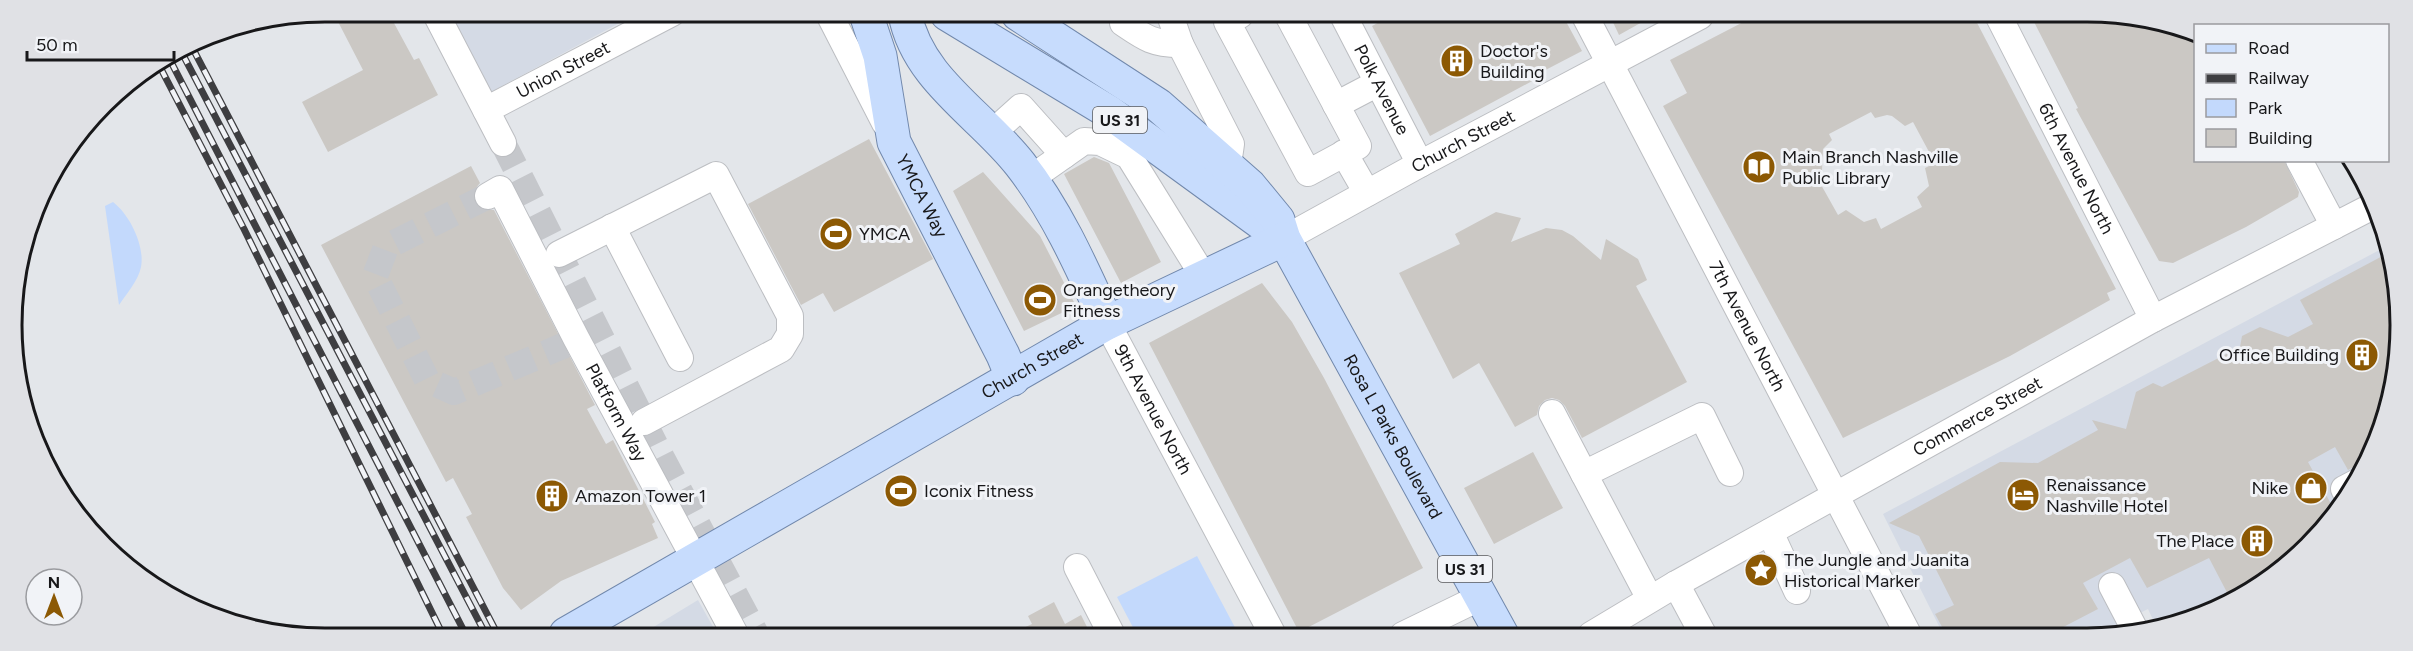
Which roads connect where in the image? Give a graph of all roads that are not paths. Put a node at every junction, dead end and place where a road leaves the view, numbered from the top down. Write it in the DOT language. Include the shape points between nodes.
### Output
graph roads {
  1 [pos="440,22"];
  2 [pos="655,22"];
  3 [pos="833,22"];
  4 [pos="869,22"];
  5 [pos="906,22"];
  6 [pos="960,22"];
  7 [pos="1030,22"];
  8 [pos="1121,22"];
  9 [pos="1172,22"];
  10 [pos="1227,22"];
  11 [pos="1292,22"];
  12 [pos="1347,22"];
  13 [pos="1589,22"];
  14 [pos="1689,22"];
  15 [pos="2002,22"];
  16 [pos="1180,44"];
  17 [pos="1611,64"];
  18 [pos="1378,83"];
  19 [pos="1336,105"];
  20 [pos="486,110"];
  21 [pos="992,134"];
  22 [pos="894,142"];
  23 [pos="503,143"];
  24 [pos="1344,153"];
  25 [pos="1065,154"];
  26 [pos="2299,162"];
  27 [pos="1420,164"];
  28 [pos="1228,165"];
  29 [pos="1030,179"];
  30 [pos="494,193"];
  31 [pos="1367,193"];
  32 [pos="2367,209"];
  33 [pos="2334,226"];
  34 [pos="612,227"];
  35 [pos="1284,239"];
  36 [pos="559,254"];
  37 [pos="1204,277"];
  38 [pos="2153,319"];
  39 [pos="1107,323"];
  40 [pos="680,358"];
  41 [pos="1013,379"];
  42 [pos="1552,413"];
  43 [pos="644,422"];
  44 [pos="1730,473"];
  45 [pos="1584,474"];
  46 [pos="1837,495"];
  47 [pos="1770,532"];
  48 [pos="697,560"];
  49 [pos="1077,567"];
  50 [pos="1676,584"];
  51 [pos="2112,586"];
  52 [pos="1797,591"];
  53 [pos="1481,597"];
  54 [pos="1650,599"];
  55 [pos="2127,626"];
  56 [pos="577,628"];
  57 [pos="732,628"];
  58 [pos="1109,628"];
  59 [pos="1269,628"];
  60 [pos="1417,628"];
  61 [pos="1498,628"];
  62 [pos="1602,628"];
  63 [pos="1700,628"];
  64 [pos="1905,628"];
  1 -- 20 [label="street"];
  2 -- 20 [label="street, Union Street"];
  3 -- 22 [label="street, YMCA Way"];
  4 -- 22 [label="main road" via="880,56"];
  5 -- 21 [label="main road, 9th Avenue North" via="930,68 955,99"];
  6 -- 35 [label="main road, Rosa L Parks Boulevard / US 31" via="1109,112"];
  7 -- 28 [label="main road, Rosa L Parks Boulevard / US 31" via="1158,105"];
  8 -- 16 [label="street" via="1150,42"];
  9 -- 16 [label="street"];
  10 -- 24 [label="street" via="1308,173"];
  11 -- 19 [label="street"];
  12 -- 18 [label="street, Polk Avenue"];
  13 -- 17 [label="street, 7th Avenue North"];
  14 -- 17 [label="street, Church Street"];
  15 -- 38 [label="street, 6th Avenue North"];
  16 -- 28 [label="street" via="1231,144"];
  17 -- 27 [label="street, Church Street"];
  17 -- 46 [label="street, 7th Avenue North"];
  18 -- 19 [label="street"];
  18 -- 27 [label="street, Polk Avenue"];
  19 -- 24 [label="street" via="1358,146"];
  20 -- 23 [label="street"];
  21 -- 25 [label="street" via="1021,107"];
  21 -- 29 [label="main road, 9th Avenue North"];
  22 -- 41 [label="main road, YMCA Way"];
  24 -- 31 [label="street"];
  25 -- 29 [label="street"];
  25 -- 37 [label="street" via="1084,141 1100,142 1129,156"];
  26 -- 33 [label="street"];
  27 -- 31 [label="street, Church Street"];
  28 -- 35 [label="main road, Rosa L Parks Boulevard / US 31" via="1270,207"];
  29 -- 39 [label="main road, 9th Avenue North" via="1065,234"];
  30 -- 48 [label="street, Platform Way" via="570,342"];
  31 -- 35 [label="street, Church Street"];
  32 -- 33 [label="street, Commerce Street"];
  33 -- 38 [label="street, Commerce Street"];
  34 -- 36 [label="street"];
  34 -- 40 [label="street"];
  34 -- 43 [label="street" via="716,175 790,316 790,334 781,349"];
  35 -- 37 [label="main road, Church Street"];
  35 -- 53 [label="main road, Rosa L Parks Boulevard / US 31"];
  37 -- 39 [label="main road, Church Street"];
  38 -- 46 [label="street, Commerce Street"];
  39 -- 41 [label="main road, Church Street"];
  39 -- 59 [label="street, 9th Avenue North"];
  41 -- 48 [label="main road, Church Street"];
  42 -- 45 [label="street"];
  44 -- 45 [label="street" via="1702,416"];
  45 -- 54 [label="street"];
  46 -- 47 [label="street, Commerce Street"];
  46 -- 64 [label="street, 7th Avenue North"];
  47 -- 50 [label="street, Commerce Street"];
  47 -- 52 [label="street"];
  48 -- 56 [label="main road, Church Street"];
  48 -- 57 [label="street, Platform Way"];
  49 -- 58 [label="street"];
  50 -- 54 [label="street, Commerce Street"];
  50 -- 63 [label="street"];
  51 -- 55 [label="street"];
  53 -- 60 [label="street"];
  53 -- 61 [label="main road, Rosa L Parks Boulevard / US 31"];
  54 -- 62 [label="street, Commerce Street"];
}
